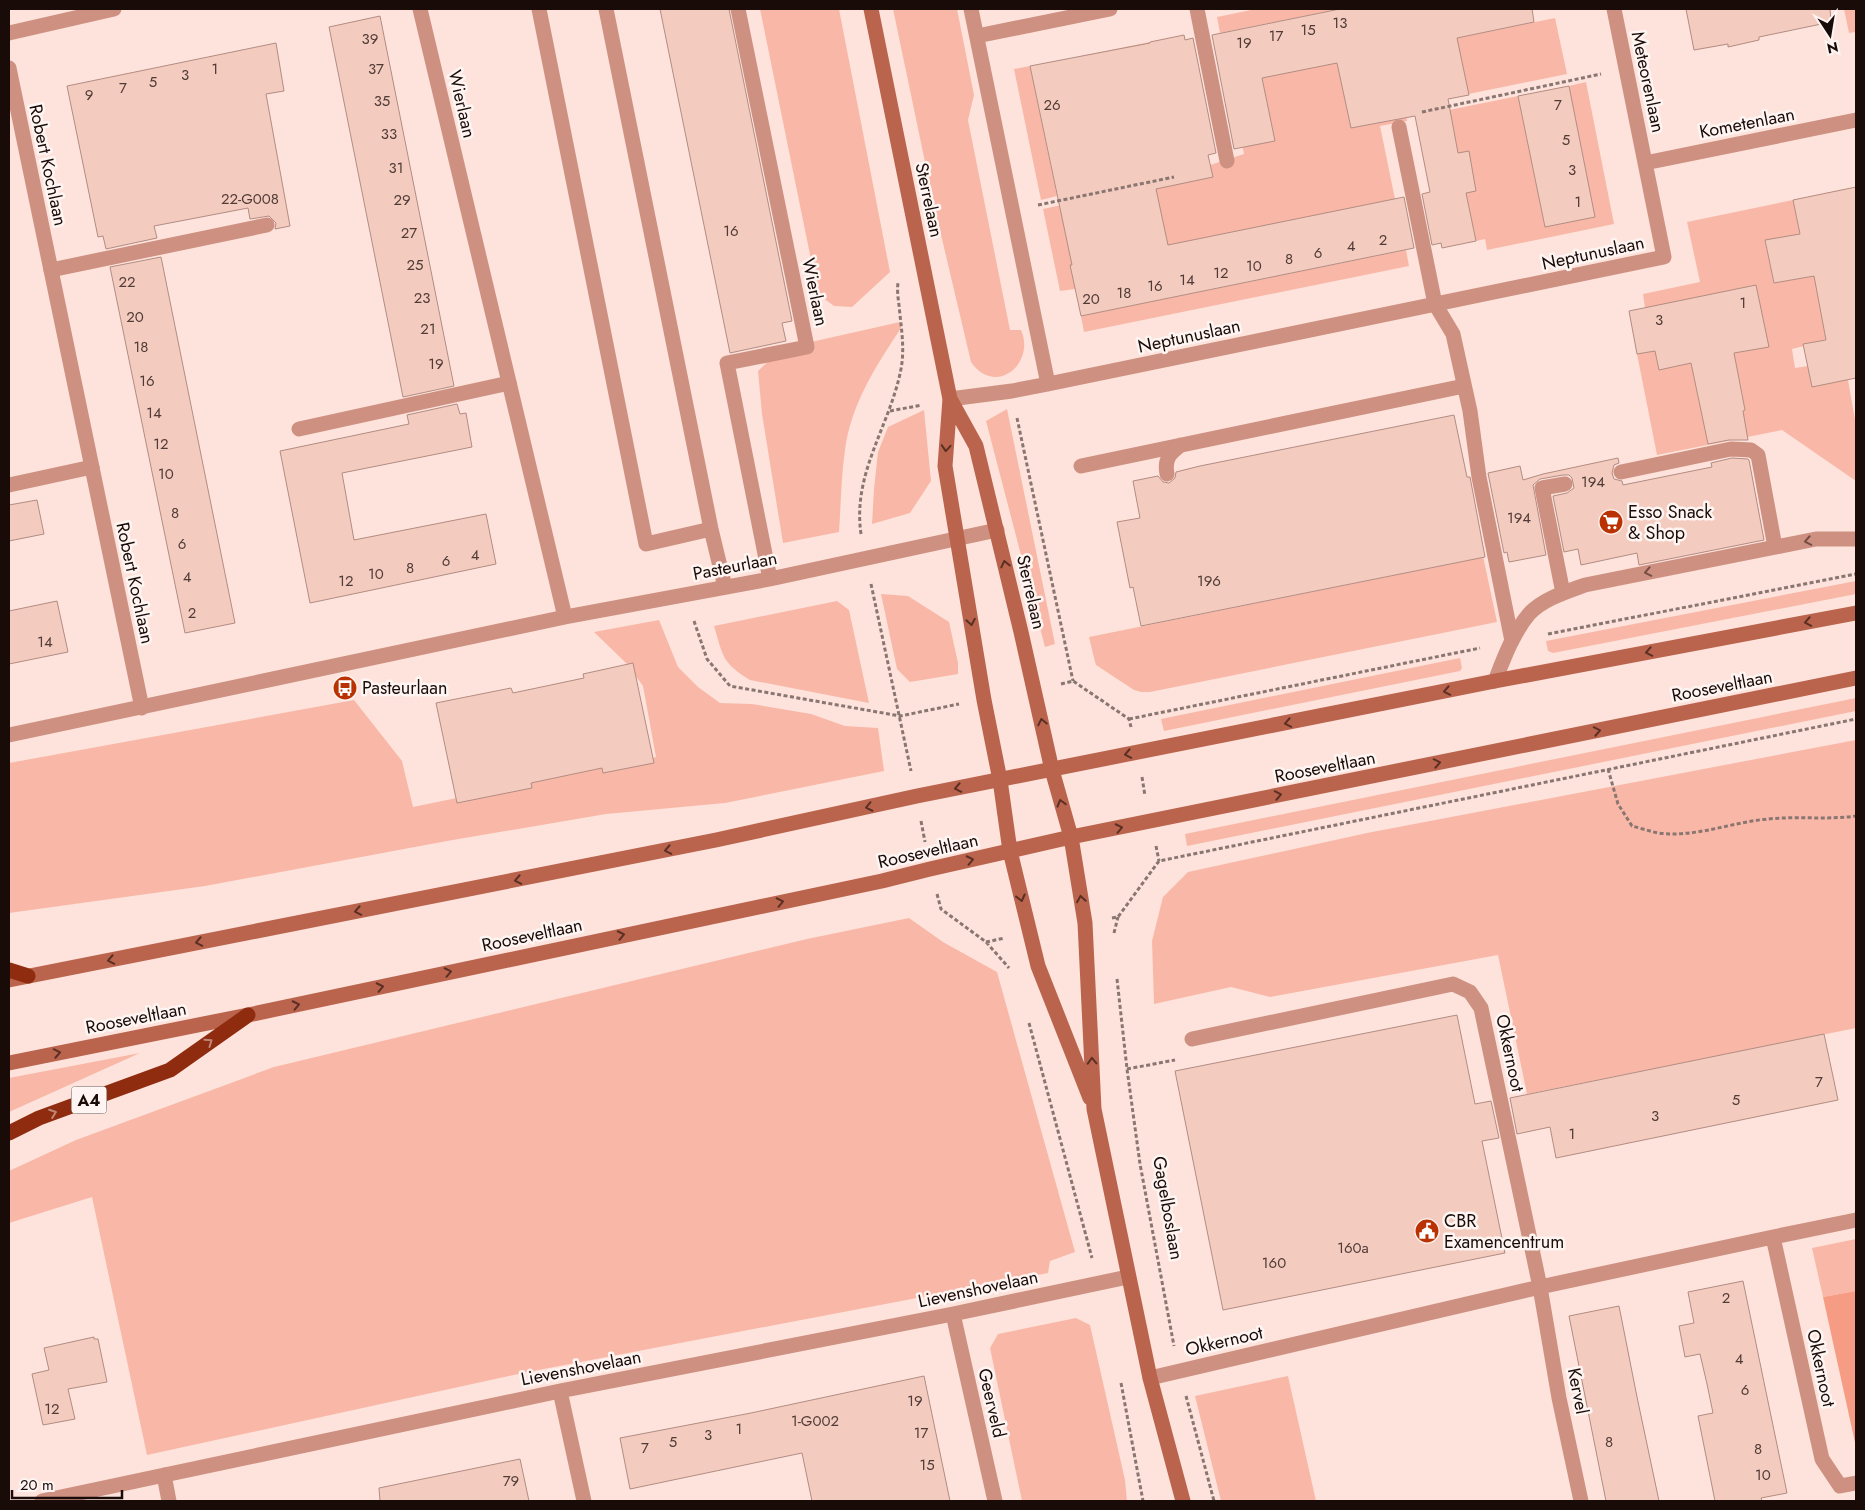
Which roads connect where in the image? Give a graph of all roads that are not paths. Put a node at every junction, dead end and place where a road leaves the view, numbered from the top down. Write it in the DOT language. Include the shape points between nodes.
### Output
graph roads {
  1 [pos="114,9"];
  2 [pos="420,9"];
  3 [pos="539,9"];
  4 [pos="606,9"];
  5 [pos="738,9"];
  6 [pos="871,9"];
  7 [pos="971,9"];
  8 [pos="1110,9"];
  9 [pos="1198,9"];
  10 [pos="1614,9"];
  11 [pos="9,33"];
  12 [pos="977,36"];
  13 [pos="9,68"];
  14 [pos="1856,120"];
  15 [pos="1399,127"];
  16 [pos="1227,161"];
  17 [pos="1645,163"];
  18 [pos="267,225"];
  19 [pos="51,270"];
  20 [pos="1435,304"];
  21 [pos="509,383"];
  22 [pos="1048,384"];
  23 [pos="1464,386"];
  24 [pos="950,399"];
  25 [pos="299,429"];
  26 [pos="1181,445"];
  27 [pos="92,466"];
  28 [pos="1081,466"];
  29 [pos="1620,472"];
  30 [pos="1167,474"];
  31 [pos="1565,484"];
  32 [pos="9,485"];
  33 [pos="711,529"];
  34 [pos="997,530"];
  35 [pos="956,539"];
  36 [pos="1856,539"];
  37 [pos="1776,547"];
  38 [pos="770,579"];
  39 [pos="725,587"];
  40 [pos="1564,593"];
  41 [pos="1856,613"];
  42 [pos="565,617"];
  43 [pos="1512,641"];
  44 [pos="1856,678"];
  45 [pos="1495,681"];
  46 [pos="142,708"];
  47 [pos="9,735"];
  48 [pos="1052,770"];
  49 [pos="1000,780"];
  50 [pos="1071,837"];
  51 [pos="1010,851"];
  52 [pos="9,970"];
  53 [pos="28,976"];
  54 [pos="9,980"];
  55 [pos="248,1015"];
  56 [pos="1192,1039"];
  57 [pos="9,1063"];
  58 [pos="1094,1109"];
  59 [pos="9,1133"];
  60 [pos="1856,1220"];
  61 [pos="1772,1236"];
  62 [pos="1128,1276"];
  63 [pos="1540,1287"];
  64 [pos="953,1314"];
  65 [pos="1150,1378"];
  66 [pos="560,1391"];
  67 [pos="164,1475"];
  68 [pos="1856,1483"];
  69 [pos="42,1501"];
  70 [pos="169,1501"];
  71 [pos="584,1501"];
  72 [pos="995,1501"];
  73 [pos="1183,1501"];
  74 [pos="1581,1501"];
  1 -- 11 [label="street"];
  2 -- 21 [label="street, Wierlaan"];
  3 -- 33 [label="street" via="646,544"];
  4 -- 33 [label="street"];
  5 -- 38 [label="street, Wierlaan" via="807,347 727,363"];
  6 -- 24 [label="main road, Sterrelaan"];
  7 -- 12 [label="street"];
  8 -- 12 [label="street"];
  9 -- 16 [label="street"];
  10 -- 17 [label="street, Meteorenlaan"];
  12 -- 22 [label="street"];
  13 -- 19 [label="street, Robert Kochlaan"];
  14 -- 17 [label="street, Kometenlaan"];
  15 -- 20 [label="street"];
  17 -- 20 [label="street, Neptunuslaan" via="1664,257"];
  18 -- 19 [label="street"];
  19 -- 27 [label="street, Robert Kochlaan"];
  20 -- 22 [label="street, Neptunuslaan"];
  20 -- 23 [label="street" via="1453,334"];
  21 -- 25 [label="street"];
  21 -- 42 [label="street, Wierlaan"];
  22 -- 24 [label="street, Neptunuslaan"];
  23 -- 26 [label="street"];
  23 -- 43 [label="street"];
  24 -- 34 [label="main road, Sterrelaan" via="976,446"];
  24 -- 35 [label="main road, Sterrelaan, one-way" via="945,466"];
  26 -- 28 [label="street"];
  26 -- 30 [label="street" via="1171,452 1167,460"];
  27 -- 32 [label="street"];
  27 -- 46 [label="street, Robert Kochlaan"];
  29 -- 37 [label="street" via="1731,450 1750,450 1758,455"];
  31 -- 40 [label="street" via="1542,488"];
  33 -- 39 [label="street"];
  34 -- 35 [label="street, Pasteurlaan"];
  48 -- 34 [label="main road, Sterrelaan, one-way"];
  35 -- 38 [label="street, Pasteurlaan"];
  35 -- 49 [label="main road, Sterrelaan, one-way"];
  36 -- 37 [label="street, one-way" via="1816,539"];
  37 -- 40 [label="street, one-way" via="1584,585"];
  38 -- 39 [label="street, Pasteurlaan"];
  39 -- 42 [label="street, Pasteurlaan"];
  40 -- 43 [label="street" via="1530,614"];
  41 -- 45 [label="main road, one-way"];
  42 -- 46 [label="street, Pasteurlaan"];
  43 -- 45 [label="street"];
  50 -- 44 [label="main road, Rooseveltlaan, one-way"];
  45 -- 48 [label="main road, one-way"];
  46 -- 47 [label="street, Pasteurlaan"];
  48 -- 49 [label="main road"];
  50 -- 48 [label="main road, one-way"];
  49 -- 51 [label="main road"];
  49 -- 53 [label="main road, one-way" via="716,840"];
  50 -- 51 [label="main road, Rooseveltlaan"];
  58 -- 50 [label="main road, one-way" via="1085,923"];
  55 -- 51 [label="main road, Rooseveltlaan, one-way"];
  51 -- 58 [label="main road, one-way" via="1038,966"];
  52 -- 53 [label="highway"];
  53 -- 54 [label="main road"];
  57 -- 55 [label="main road, Rooseveltlaan, one-way"];
  59 -- 55 [label="highway, A4, one-way" via="39,1118 170,1070"];
  56 -- 63 [label="street, Okkernoot" via="1453,984 1470,992 1481,1008"];
  58 -- 62 [label="main road"];
  60 -- 61 [label="street, Okkernoot"];
  61 -- 63 [label="street, Okkernoot"];
  61 -- 68 [label="street, Okkernoot" via="1822,1459 1840,1486"];
  62 -- 64 [label="street, Lievenshovelaan"];
  62 -- 65 [label="main road"];
  63 -- 65 [label="street, Okkernoot"];
  63 -- 74 [label="street, Kervel"];
  64 -- 66 [label="street, Lievenshovelaan"];
  64 -- 72 [label="street, Geerveld"];
  65 -- 73 [label="main road"];
  66 -- 67 [label="street, Lievenshovelaan"];
  66 -- 71 [label="street"];
  67 -- 69 [label="street, Lievenshovelaan"];
  67 -- 70 [label="street"];
}
